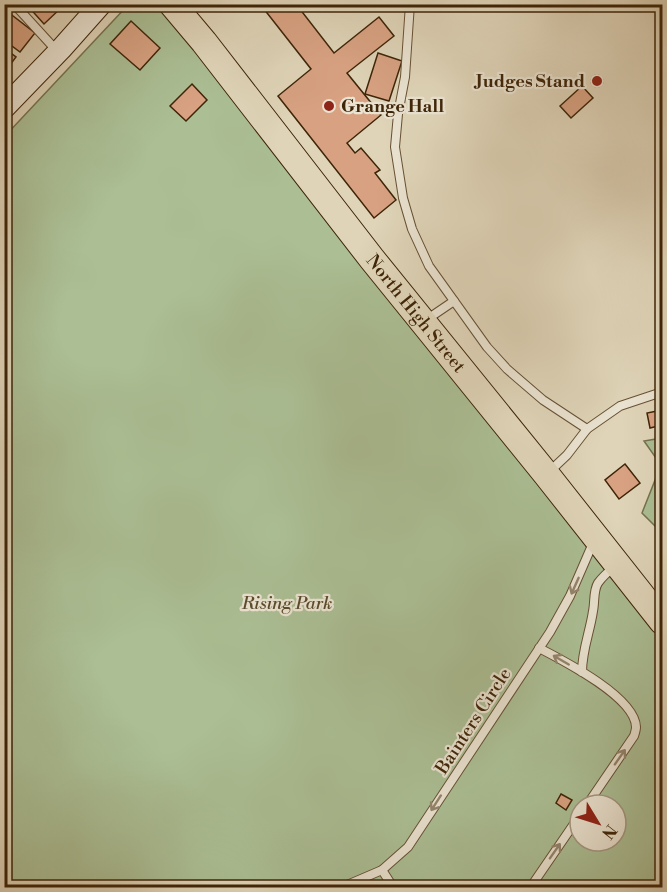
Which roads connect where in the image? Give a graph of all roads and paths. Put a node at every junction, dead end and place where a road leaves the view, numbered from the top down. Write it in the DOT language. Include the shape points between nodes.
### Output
graph roads {
  1 [pos="14,4"];
  2 [pos="101,4"];
  3 [pos="172,4"];
  4 [pos="401,4"];
  5 [pos="410,8"];
  6 [pos="58,52"];
  7 [pos="4,108"];
  8 [pos="454,301"];
  9 [pos="423,322"];
  10 [pos="663,392"];
  11 [pos="587,429"];
  12 [pos="546,474"];
  13 [pos="596,538"];
  14 [pos="617,565"];
  15 [pos="663,621"];
  16 [pos="539,648"];
  17 [pos="582,672"];
  18 [pos="595,793"];
  19 [pos="568,833"];
  20 [pos="382,870"];
  21 [pos="340,888"];
  22 [pos="395,888"];
  23 [pos="530,888"];
  1 -- 6 [label="lane"];
  2 -- 6 [label="main road"];
  3 -- 9 [label="highway, North High Street"];
  4 -- 5 [label="lane"];
  5 -- 8 [label="lane" via="395,147 412,229 429,266"];
  6 -- 7 [label="main road"];
  8 -- 9 [label="lane"];
  8 -- 11 [label="lane" via="507,369 543,400"];
  9 -- 12 [label="highway, North High Street"];
  10 -- 11 [label="lane" via="620,406"];
  11 -- 12 [label="lane"];
  12 -- 13 [label="highway, North High Street"];
  13 -- 14 [label="highway, North High Street"];
  13 -- 16 [label="lane, Bainters Circle, one-way" via="570,596"];
  14 -- 15 [label="highway, North High Street"];
  14 -- 17 [label="lane" via="597,585"];
  17 -- 16 [label="lane, one-way"];
  16 -- 20 [label="lane, Bainters Circle, one-way" via="408,847"];
  18 -- 17 [label="lane, one-way" via="634,736 636,727 624,703"];
  23 -- 19 [label="lane, one-way"];
  20 -- 21 [label="lane, Bainters Circle"];
  20 -- 22 [label="lane"];
}
